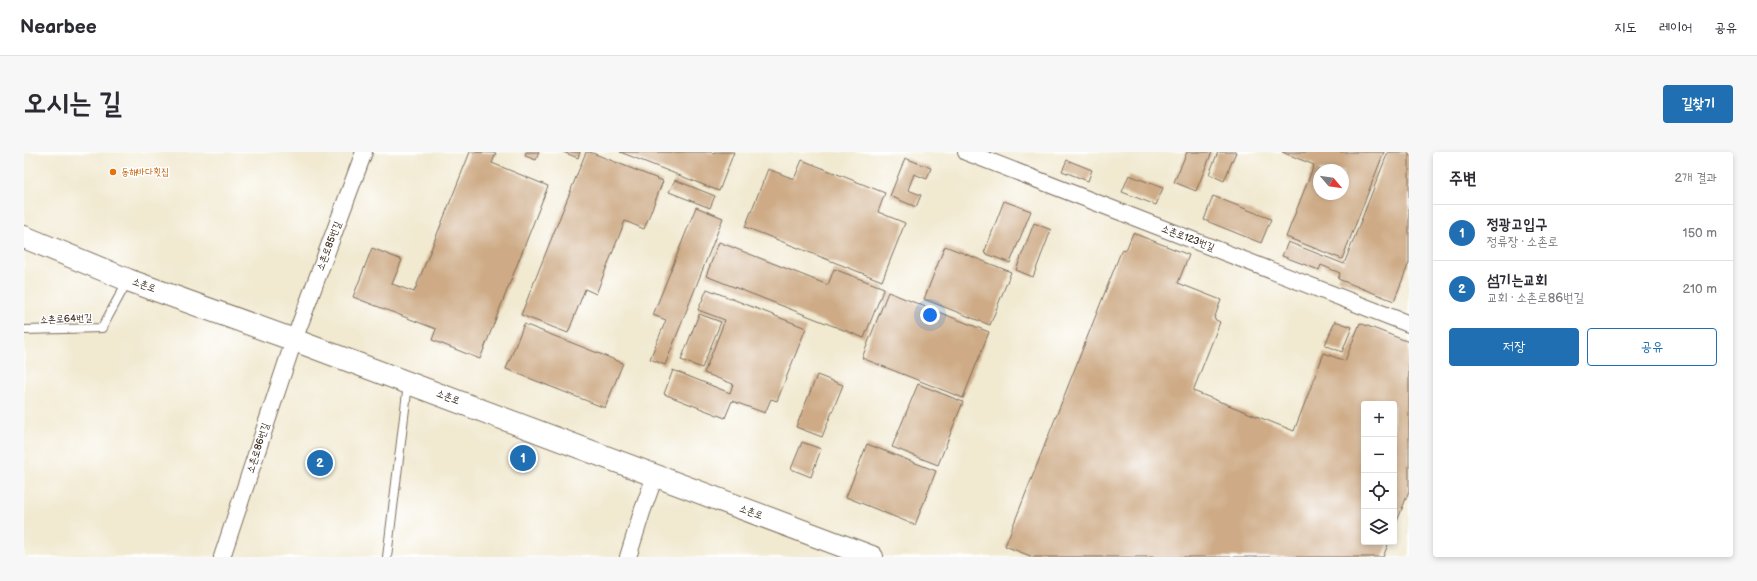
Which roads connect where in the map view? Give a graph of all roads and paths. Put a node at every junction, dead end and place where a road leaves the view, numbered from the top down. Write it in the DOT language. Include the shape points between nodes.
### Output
graph roads {
  1 [pos="364,152"];
  2 [pos="966,152"];
  3 [pos="24,237"];
  4 [pos="128,280"];
  5 [pos="1409,324"];
  6 [pos="24,330"];
  7 [pos="294,340"];
  8 [pos="408,383"];
  9 [pos="655,476"];
  10 [pos="222,557"];
  11 [pos="388,557"];
  12 [pos="628,557"];
  13 [pos="872,557"];
  1 -- 7 [label="street, 소촌로85번길"];
  2 -- 5 [label="street, 소촌로123번길"];
  3 -- 4 [label="street, 소촌로"];
  4 -- 6 [label="lane, 소촌로64번길" via="102,328"];
  4 -- 7 [label="street, 소촌로"];
  7 -- 8 [label="street, 소촌로"];
  7 -- 10 [label="street, 소촌로86번길"];
  8 -- 9 [label="street, 소촌로"];
  8 -- 11 [label="lane"];
  9 -- 12 [label="street"];
  9 -- 13 [label="street, 소촌로"];
}
